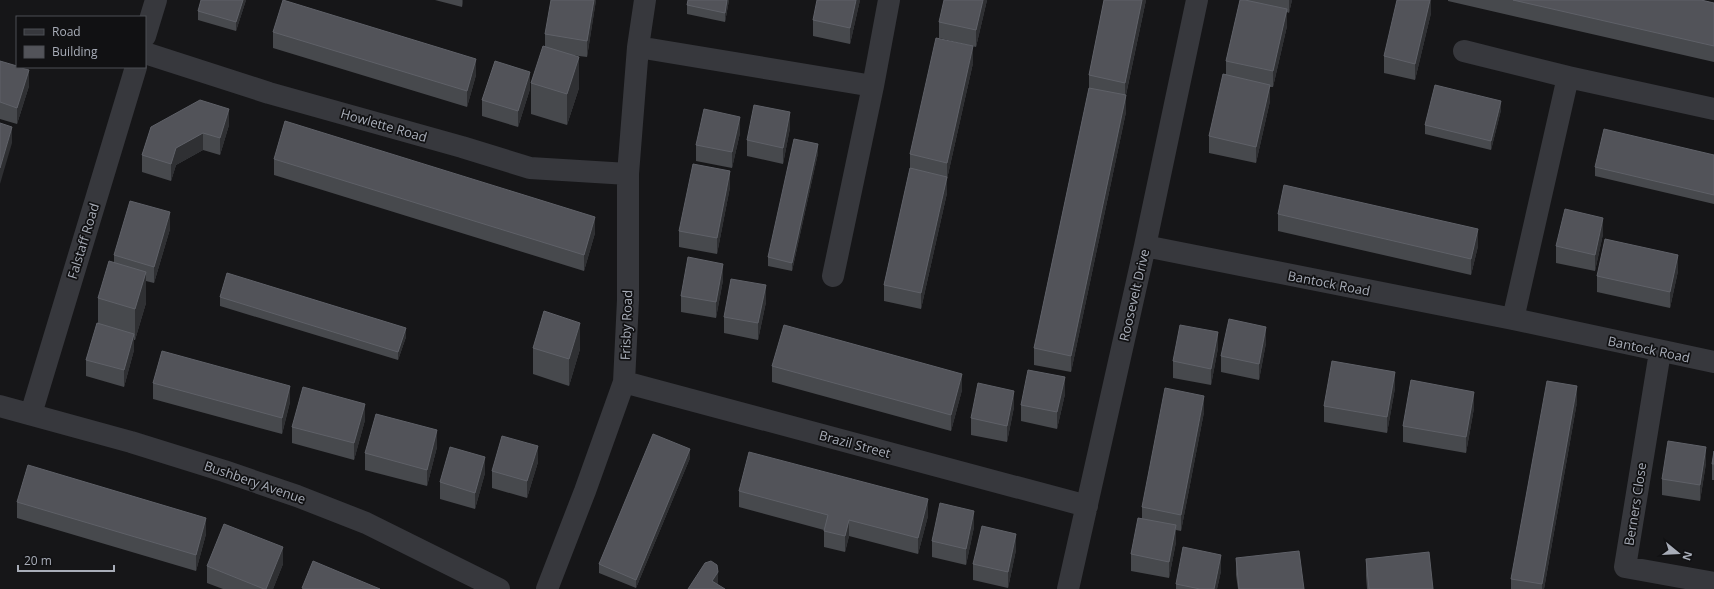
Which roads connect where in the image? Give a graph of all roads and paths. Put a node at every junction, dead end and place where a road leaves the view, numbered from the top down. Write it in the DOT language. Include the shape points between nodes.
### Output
graph roads {
  1 [pos="156,0"];
  2 [pos="645,0"];
  3 [pos="889,0"];
  4 [pos="1197,0"];
  5 [pos="146,33"];
  6 [pos="638,47"];
  7 [pos="1464,51"];
  8 [pos="146,53"];
  9 [pos="136,68"];
  10 [pos="1568,77"];
  11 [pos="873,86"];
  12 [pos="1714,110"];
  13 [pos="628,174"];
  14 [pos="1145,246"];
  15 [pos="833,276"];
  16 [pos="1513,319"];
  17 [pos="1660,352"];
  18 [pos="1714,362"];
  19 [pos="624,382"];
  20 [pos="0,406"];
  21 [pos="31,414"];
  22 [pos="1087,506"];
  23 [pos="1714,583"];
  24 [pos="499,589"];
  25 [pos="547,589"];
  26 [pos="1068,589"];
  1 -- 5 [label="street"];
  2 -- 6 [label="street, Frisby Road"];
  3 -- 11 [label="street"];
  4 -- 14 [label="street, Roosevelt Drive"];
  6 -- 11 [label="street"];
  6 -- 13 [label="street, Frisby Road"];
  7 -- 10 [label="street"];
  8 -- 13 [label="street, Howlette Road" via="269,93 530,168"];
  9 -- 21 [label="street, Falstaff Road"];
  10 -- 12 [label="street"];
  10 -- 16 [label="street"];
  11 -- 15 [label="street"];
  13 -- 19 [label="street, Frisby Road" via="628,300"];
  14 -- 16 [label="street, Bantock Road"];
  14 -- 22 [label="street, Roosevelt Drive"];
  16 -- 17 [label="street, Bantock Road"];
  17 -- 18 [label="street, Bantock Road"];
  17 -- 23 [label="street, Berners Close" via="1626,567"];
  19 -- 22 [label="street, Brazil Street"];
  19 -- 25 [label="street, Frisby Road" via="586,491"];
  20 -- 21 [label="street, Bushbery Avenue"];
  21 -- 24 [label="street, Bushbery Avenue" via="167,453 297,496 366,523"];
  22 -- 26 [label="street, Roosevelt Drive"];
}
